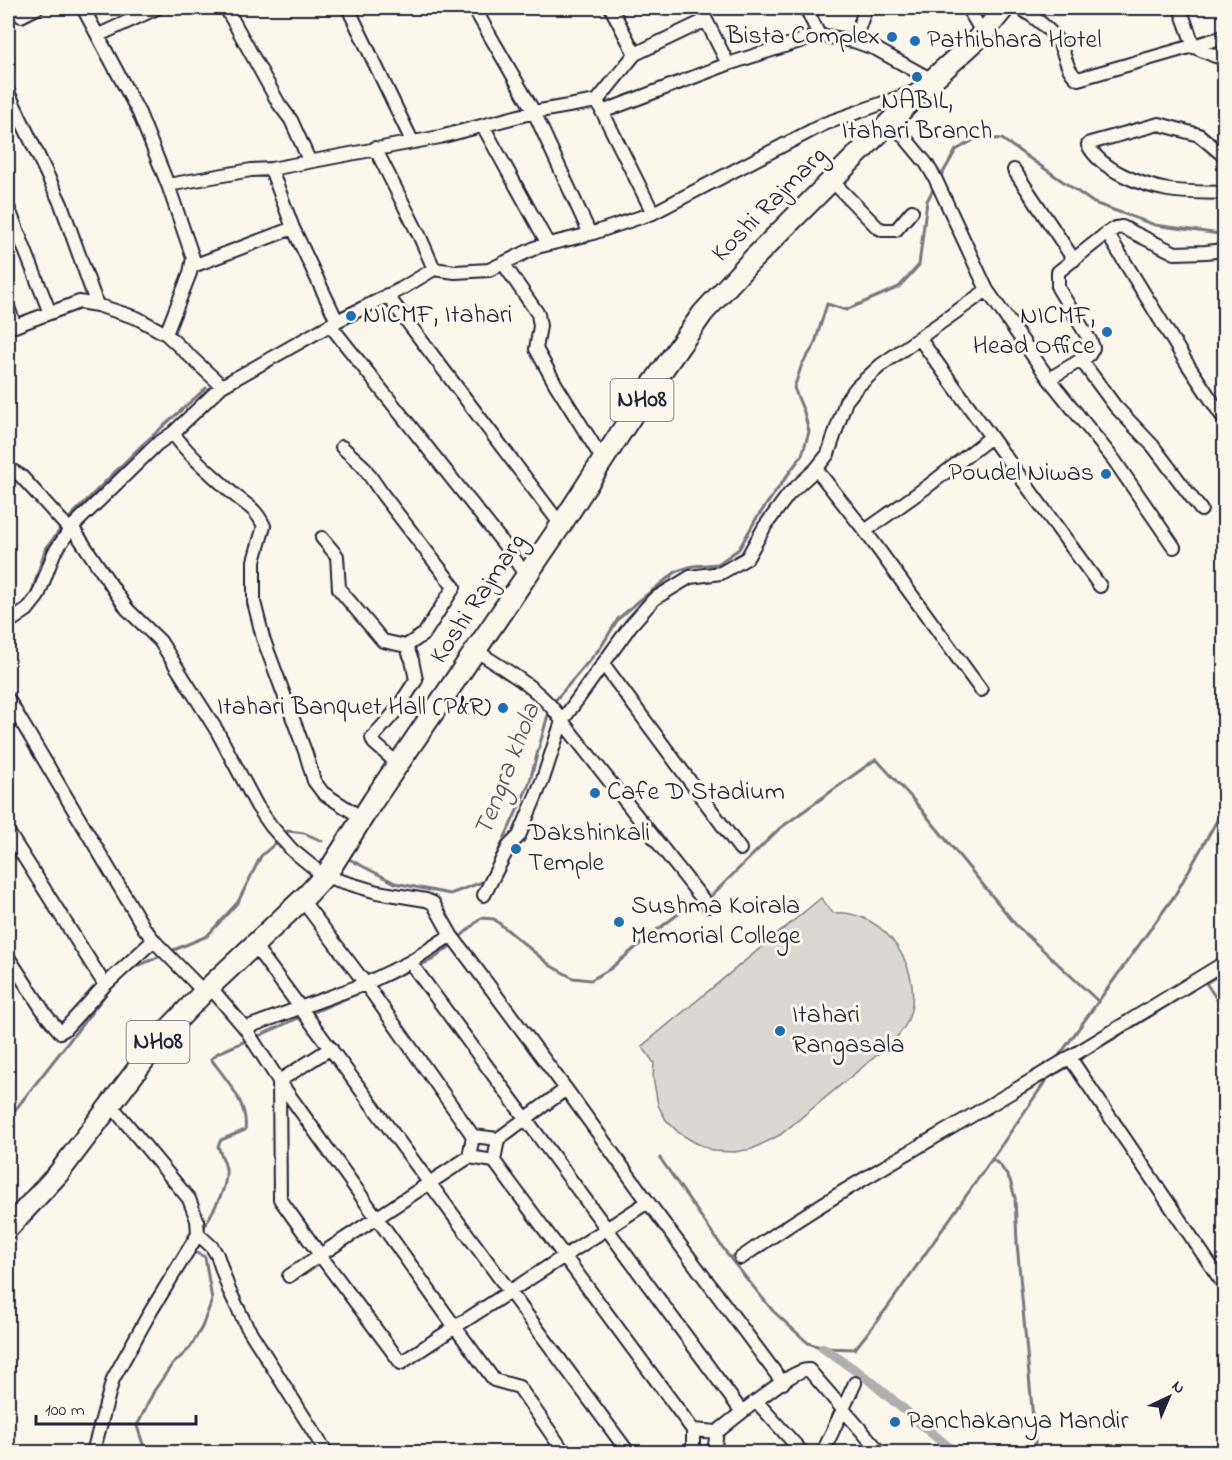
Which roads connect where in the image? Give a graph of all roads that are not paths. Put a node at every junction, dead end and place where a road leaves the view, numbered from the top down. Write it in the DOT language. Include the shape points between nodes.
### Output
graph roads {
  1 [pos="37,8"];
  2 [pos="83,8"];
  3 [pos="157,8"];
  4 [pos="226,8"];
  5 [pos="348,8"];
  6 [pos="474,8"];
  7 [pos="611,8"];
  8 [pos="700,8"];
  9 [pos="806,8"];
  10 [pos="866,8"];
  11 [pos="969,8"];
  12 [pos="1004,8"];
  13 [pos="1020,8"];
  14 [pos="1180,8"];
  15 [pos="21,16"];
  16 [pos="706,20"];
  17 [pos="982,34"];
  18 [pos="99,35"];
  19 [pos="819,35"];
  20 [pos="1224,37"];
  21 [pos="854,41"];
  22 [pos="1194,46"];
  23 [pos="635,54"];
  24 [pos="1224,58"];
  25 [pos="728,64"];
  26 [pos="928,85"];
  27 [pos="8,92"];
  28 [pos="600,107"];
  29 [pos="534,112"];
  30 [pos="891,121"];
  31 [pos="483,126"];
  32 [pos="412,141"];
  33 [pos="375,148"];
  34 [pos="1224,156"];
  35 [pos="309,160"];
  36 [pos="271,169"];
  37 [pos="1014,170"];
  38 [pos="831,181"];
  39 [pos="168,185"];
  40 [pos="1224,193"];
  41 [pos="8,207"];
  42 [pos="912,211"];
  43 [pos="653,213"];
  44 [pos="293,228"];
  45 [pos="1107,233"];
  46 [pos="590,234"];
  47 [pos="548,244"];
  48 [pos="1224,250"];
  49 [pos="1074,260"];
  50 [pos="503,263"];
  51 [pos="193,266"];
  52 [pos="434,269"];
  53 [pos="987,290"];
  54 [pos="387,295"];
  55 [pos="97,305"];
  56 [pos="8,307"];
  57 [pos="50,313"];
  58 [pos="334,323"];
  59 [pos="11,326"];
  60 [pos="166,334"];
  61 [pos="918,338"];
  62 [pos="1081,360"];
  63 [pos="1049,379"];
  64 [pos="222,386"];
  65 [pos="1224,419"];
  66 [pos="173,433"];
  67 [pos="991,437"];
  68 [pos="342,447"];
  69 [pos="603,459"];
  70 [pos="816,469"];
  71 [pos="8,470"];
  72 [pos="1201,510"];
  73 [pos="561,525"];
  74 [pos="71,528"];
  75 [pos="865,531"];
  76 [pos="322,538"];
  77 [pos="1174,547"];
  78 [pos="527,577"];
  79 [pos="1100,586"];
  80 [pos="8,623"];
  81 [pos="406,646"];
  82 [pos="477,651"];
  83 [pos="604,665"];
  84 [pos="981,690"];
  85 [pos="8,699"];
  86 [pos="562,720"];
  87 [pos="399,765"];
  88 [pos="362,818"];
  89 [pos="8,832"];
  90 [pos="740,849"];
  91 [pos="326,874"];
  92 [pos="484,896"];
  93 [pos="302,900"];
  94 [pos="708,906"];
  95 [pos="453,938"];
  96 [pos="155,942"];
  97 [pos="254,945"];
  98 [pos="8,957"];
  99 [pos="1224,963"];
  100 [pos="412,964"];
  101 [pos="105,985"];
  102 [pos="368,988"];
  103 [pos="207,990"];
  104 [pos="305,1012"];
  105 [pos="250,1035"];
  106 [pos="331,1048"];
  107 [pos="1070,1058"];
  108 [pos="279,1081"];
  109 [pos="566,1089"];
  110 [pos="111,1105"];
  111 [pos="526,1119"];
  112 [pos="473,1136"];
  113 [pos="498,1138"];
  114 [pos="469,1157"];
  115 [pos="494,1161"];
  116 [pos="429,1183"];
  117 [pos="648,1202"];
  118 [pos="377,1217"];
  119 [pos="8,1228"];
  120 [pos="607,1228"];
  121 [pos="201,1237"];
  122 [pos="320,1255"];
  123 [pos="563,1257"];
  124 [pos="741,1258"];
  125 [pos="289,1276"];
  126 [pos="1224,1285"];
  127 [pos="509,1291"];
  128 [pos="455,1326"];
  129 [pos="783,1383"];
  130 [pos="855,1383"];
  131 [pos="756,1401"];
  132 [pos="843,1408"];
  133 [pos="742,1412"];
  134 [pos="693,1430"];
  135 [pos="717,1432"];
  136 [pos="93,1452"];
  137 [pos="326,1452"];
  138 [pos="564,1452"];
  139 [pos="628,1452"];
  140 [pos="693,1452"];
  141 [pos="712,1452"];
  142 [pos="802,1452"];
  143 [pos="823,1452"];
  144 [pos="880,1452"];
  1 -- 15 [label="street"];
  2 -- 18 [label="street"];
  3 -- 18 [label="street"];
  4 -- 35 [label="street" via="291,120"];
  5 -- 32 [label="street"];
  6 -- 29 [label="street"];
  7 -- 23 [label="street"];
  8 -- 16 [label="street"];
  9 -- 19 [label="street"];
  10 -- 21 [label="street"];
  11 -- 17 [label="street"];
  12 -- 17 [label="main road, Koshi Rajmarg / NH08"];
  13 -- 22 [label="street" via="1058,40 1078,79"];
  14 -- 22 [label="street"];
  16 -- 23 [label="street"];
  16 -- 25 [label="street"];
  17 -- 26 [label="main road, Koshi Rajmarg / NH08"];
  18 -- 39 [label="street" via="140,113"];
  19 -- 21 [label="street"];
  19 -- 25 [label="street"];
  20 -- 22 [label="street"];
  21 -- 26 [label="street" via="876,49"];
  22 -- 24 [label="street"];
  23 -- 28 [label="street"];
  25 -- 28 [label="street"];
  26 -- 30 [label="main road, Koshi Rajmarg / NH08"];
  26 -- 43 [label="street" via="824,124"];
  27 -- 55 [label="street" via="61,204"];
  28 -- 29 [label="street"];
  28 -- 43 [label="street"];
  29 -- 31 [label="street"];
  29 -- 46 [label="street"];
  30 -- 38 [label="main road, Koshi Rajmarg / NH08"];
  30 -- 53 [label="street" via="935,178"];
  31 -- 32 [label="street"];
  31 -- 47 [label="street"];
  32 -- 33 [label="street"];
  33 -- 35 [label="street"];
  33 -- 52 [label="street"];
  34 -- 40 [label="street" via="1199,135 1159,124 1088,145 1104,164 1131,179 1168,190"];
  35 -- 36 [label="street"];
  36 -- 39 [label="street"];
  36 -- 44 [label="street"];
  37 -- 49 [label="street"];
  38 -- 42 [label="street" via="882,230 896,230"];
  38 -- 69 [label="main road, Koshi Rajmarg / NH08" via="703,314"];
  39 -- 51 [label="street"];
  41 -- 57 [label="street"];
  43 -- 46 [label="street"];
  44 -- 51 [label="street"];
  44 -- 58 [label="street"];
  45 -- 48 [label="street" via="1122,227 1175,253"];
  45 -- 49 [label="street"];
  45 -- 65 [label="street"];
  46 -- 47 [label="street"];
  47 -- 50 [label="street"];
  49 -- 62 [label="street" via="1058,272 1057,280 1091,342 1089,355"];
  50 -- 52 [label="street" via="489,270"];
  50 -- 69 [label="street" via="538,314 536,349"];
  51 -- 60 [label="street"];
  52 -- 54 [label="street"];
  53 -- 61 [label="street"];
  53 -- 63 [label="street"];
  54 -- 58 [label="street"];
  54 -- 73 [label="street"];
  55 -- 57 [label="street" via="79,302"];
  55 -- 60 [label="street" via="137,318"];
  56 -- 59 [label="street"];
  57 -- 59 [label="street"];
  58 -- 64 [label="street"];
  58 -- 78 [label="street"];
  60 -- 64 [label="street"];
  61 -- 67 [label="street"];
  61 -- 70 [label="street" via="856,387 846,401 828,454"];
  62 -- 63 [label="street"];
  62 -- 72 [label="street"];
  63 -- 77 [label="street" via="1114,460"];
  64 -- 66 [label="street"];
  66 -- 74 [label="street"];
  66 -- 88 [label="street" via="182,446 258,512 264,526 254,561 254,602 263,639 314,781 323,793"];
  67 -- 75 [label="street"];
  67 -- 79 [label="street"];
  68 -- 81 [label="street" via="363,466 454,587 424,634"];
  69 -- 73 [label="main road, Koshi Rajmarg / NH08"];
  70 -- 75 [label="street"];
  70 -- 83 [label="street" via="789,494 747,558 722,573 690,577 654,599"];
  71 -- 74 [label="street" via="21,476"];
  73 -- 78 [label="main road, Koshi Rajmarg / NH08"];
  74 -- 80 [label="street" via="54,553 38,596 27,610"];
  74 -- 91 [label="street" via="127,609 160,641 271,826 292,850"];
  75 -- 84 [label="street"];
  76 -- 81 [label="street" via="337,556 339,589 383,641"];
  78 -- 82 [label="main road, Koshi Rajmarg / NH08"];
  81 -- 87 [label="street" via="416,680 372,741"];
  82 -- 86 [label="street" via="549,703"];
  82 -- 87 [label="main road, Koshi Rajmarg / NH08"];
  83 -- 86 [label="street"];
  83 -- 90 [label="street"];
  85 -- 96 [label="street"];
  86 -- 92 [label="street" via="519,836 509,846"];
  86 -- 94 [label="street"];
  87 -- 88 [label="main road, Koshi Rajmarg / NH08"];
  88 -- 91 [label="main road, Koshi Rajmarg / NH08"];
  89 -- 101 [label="street"];
  91 -- 93 [label="main road, Koshi Rajmarg / NH08"];
  91 -- 95 [label="street" via="377,892 433,903"];
  93 -- 97 [label="main road, Koshi Rajmarg / NH08"];
  93 -- 102 [label="street"];
  95 -- 100 [label="street"];
  95 -- 109 [label="street"];
  96 -- 101 [label="street"];
  96 -- 103 [label="street"];
  97 -- 103 [label="main road, Koshi Rajmarg / NH08"];
  97 -- 104 [label="street"];
  98 -- 101 [label="street" via="60,1032"];
  99 -- 107 [label="street"];
  100 -- 102 [label="street"];
  100 -- 111 [label="street"];
  102 -- 104 [label="street"];
  102 -- 112 [label="street"];
  103 -- 105 [label="street"];
  103 -- 110 [label="main road, Koshi Rajmarg / NH08" via="164,1034"];
  104 -- 105 [label="street"];
  104 -- 106 [label="street"];
  105 -- 108 [label="street"];
  106 -- 108 [label="street"];
  106 -- 116 [label="street"];
  107 -- 124 [label="street" via="938,1134"];
  107 -- 126 [label="street"];
  108 -- 118 [label="street"];
  108 -- 122 [label="street" via="280,1199"];
  109 -- 111 [label="street"];
  109 -- 117 [label="street"];
  110 -- 119 [label="main road, Koshi Rajmarg / NH08" via="58,1174"];
  110 -- 121 [label="street" via="189,1199"];
  111 -- 113 [label="street"];
  111 -- 120 [label="street"];
  112 -- 113 [label="street"];
  112 -- 114 [label="street"];
  113 -- 115 [label="street"];
  114 -- 115 [label="street"];
  114 -- 116 [label="street"];
  115 -- 123 [label="street"];
  116 -- 118 [label="street"];
  116 -- 127 [label="street"];
  117 -- 120 [label="street"];
  117 -- 129 [label="street"];
  118 -- 122 [label="street"];
  118 -- 128 [label="street"];
  120 -- 123 [label="street"];
  120 -- 133 [label="street"];
  121 -- 136 [label="street" via="148,1316 113,1379"];
  121 -- 137 [label="street" via="217,1255 246,1325"];
  122 -- 125 [label="street"];
  122 -- 128 [label="street" via="401,1363"];
  123 -- 127 [label="street"];
  123 -- 134 [label="street"];
  127 -- 128 [label="street"];
  127 -- 139 [label="street"];
  128 -- 138 [label="street" via="494,1380 519,1387"];
  129 -- 131 [label="street"];
  129 -- 132 [label="street" via="796,1371 809,1370"];
  130 -- 132 [label="street"];
  131 -- 133 [label="street"];
  131 -- 142 [label="street"];
  132 -- 143 [label="street"];
  132 -- 144 [label="street"];
  133 -- 135 [label="street"];
  134 -- 135 [label="street"];
  134 -- 140 [label="street"];
  135 -- 141 [label="street"];
}
